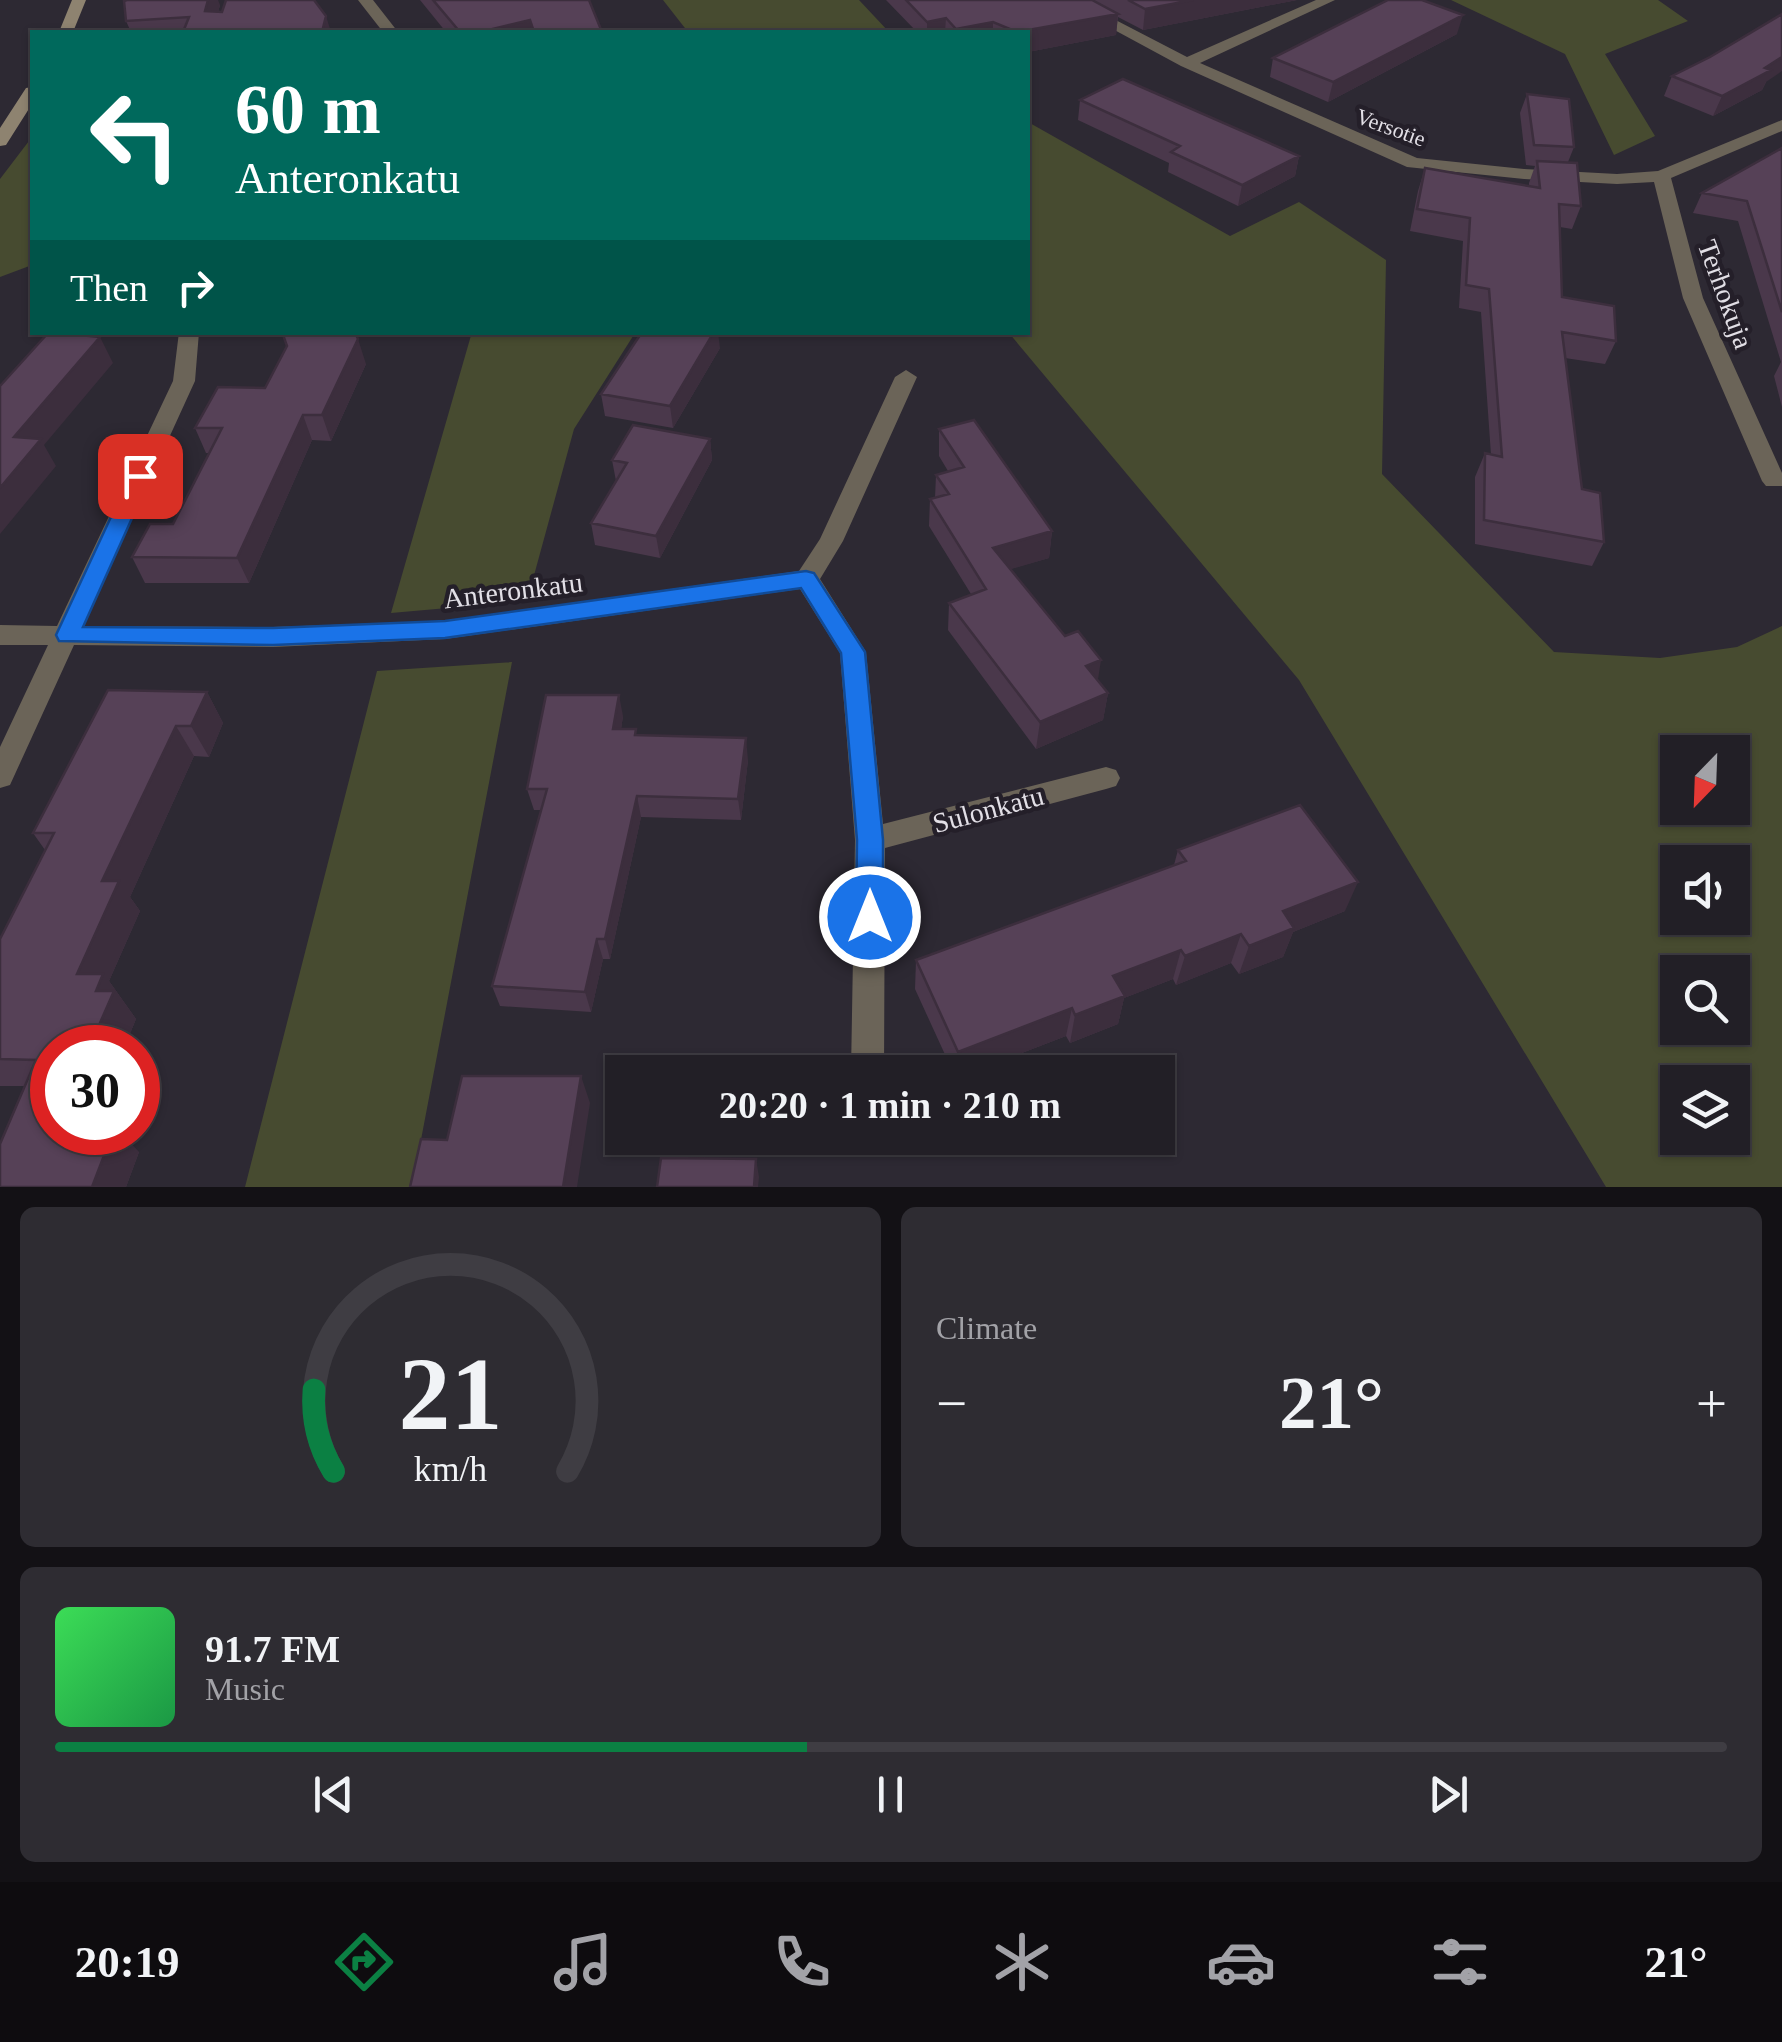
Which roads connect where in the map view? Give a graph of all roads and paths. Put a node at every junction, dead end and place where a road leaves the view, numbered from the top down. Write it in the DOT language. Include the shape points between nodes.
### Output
graph roads {
  1 [pos="79,0"];
  2 [pos="365,0"];
  3 [pos="1066,0"];
  4 [pos="1328,0"];
  5 [pos="67,30"];
  6 [pos="390,30"];
  7 [pos="1187,63"];
  8 [pos="30,95"];
  9 [pos="1782,125"];
  10 [pos="0,141"];
  11 [pos="1661,176"];
  12 [pos="189,335"];
  13 [pos="906,377"];
  14 [pos="1774,481"];
  15 [pos="806,579"];
  16 [pos="0,635"];
  17 [pos="68,635"];
  18 [pos="0,777"];
  19 [pos="1106,778"];
  20 [pos="870,840"];
  21 [pos="868,1055"];
  1 -- 5 [label="street"];
  2 -- 6 [label="street"];
  3 -- 7 [label="street, Versotie"];
  4 -- 7 [label="street"];
  7 -- 11 [label="street, Versotie" via="1413,163 1524,174"];
  8 -- 10 [label="street"];
  9 -- 11 [label="street, Versotie"];
  11 -- 14 [label="street, Terhokuja" via="1693,298"];
  12 -- 17 [label="street" via="184,380"];
  13 -- 15 [label="street" via="832,541"];
  15 -- 17 [label="street, Anteronkatu" via="445,630"];
  15 -- 20 [label="street" via="853,652"];
  16 -- 17 [label="street, Anteronkatu"];
  17 -- 18 [label="street"];
  19 -- 20 [label="street, Sulonkatu"];
  20 -- 21 [label="street"];
}
